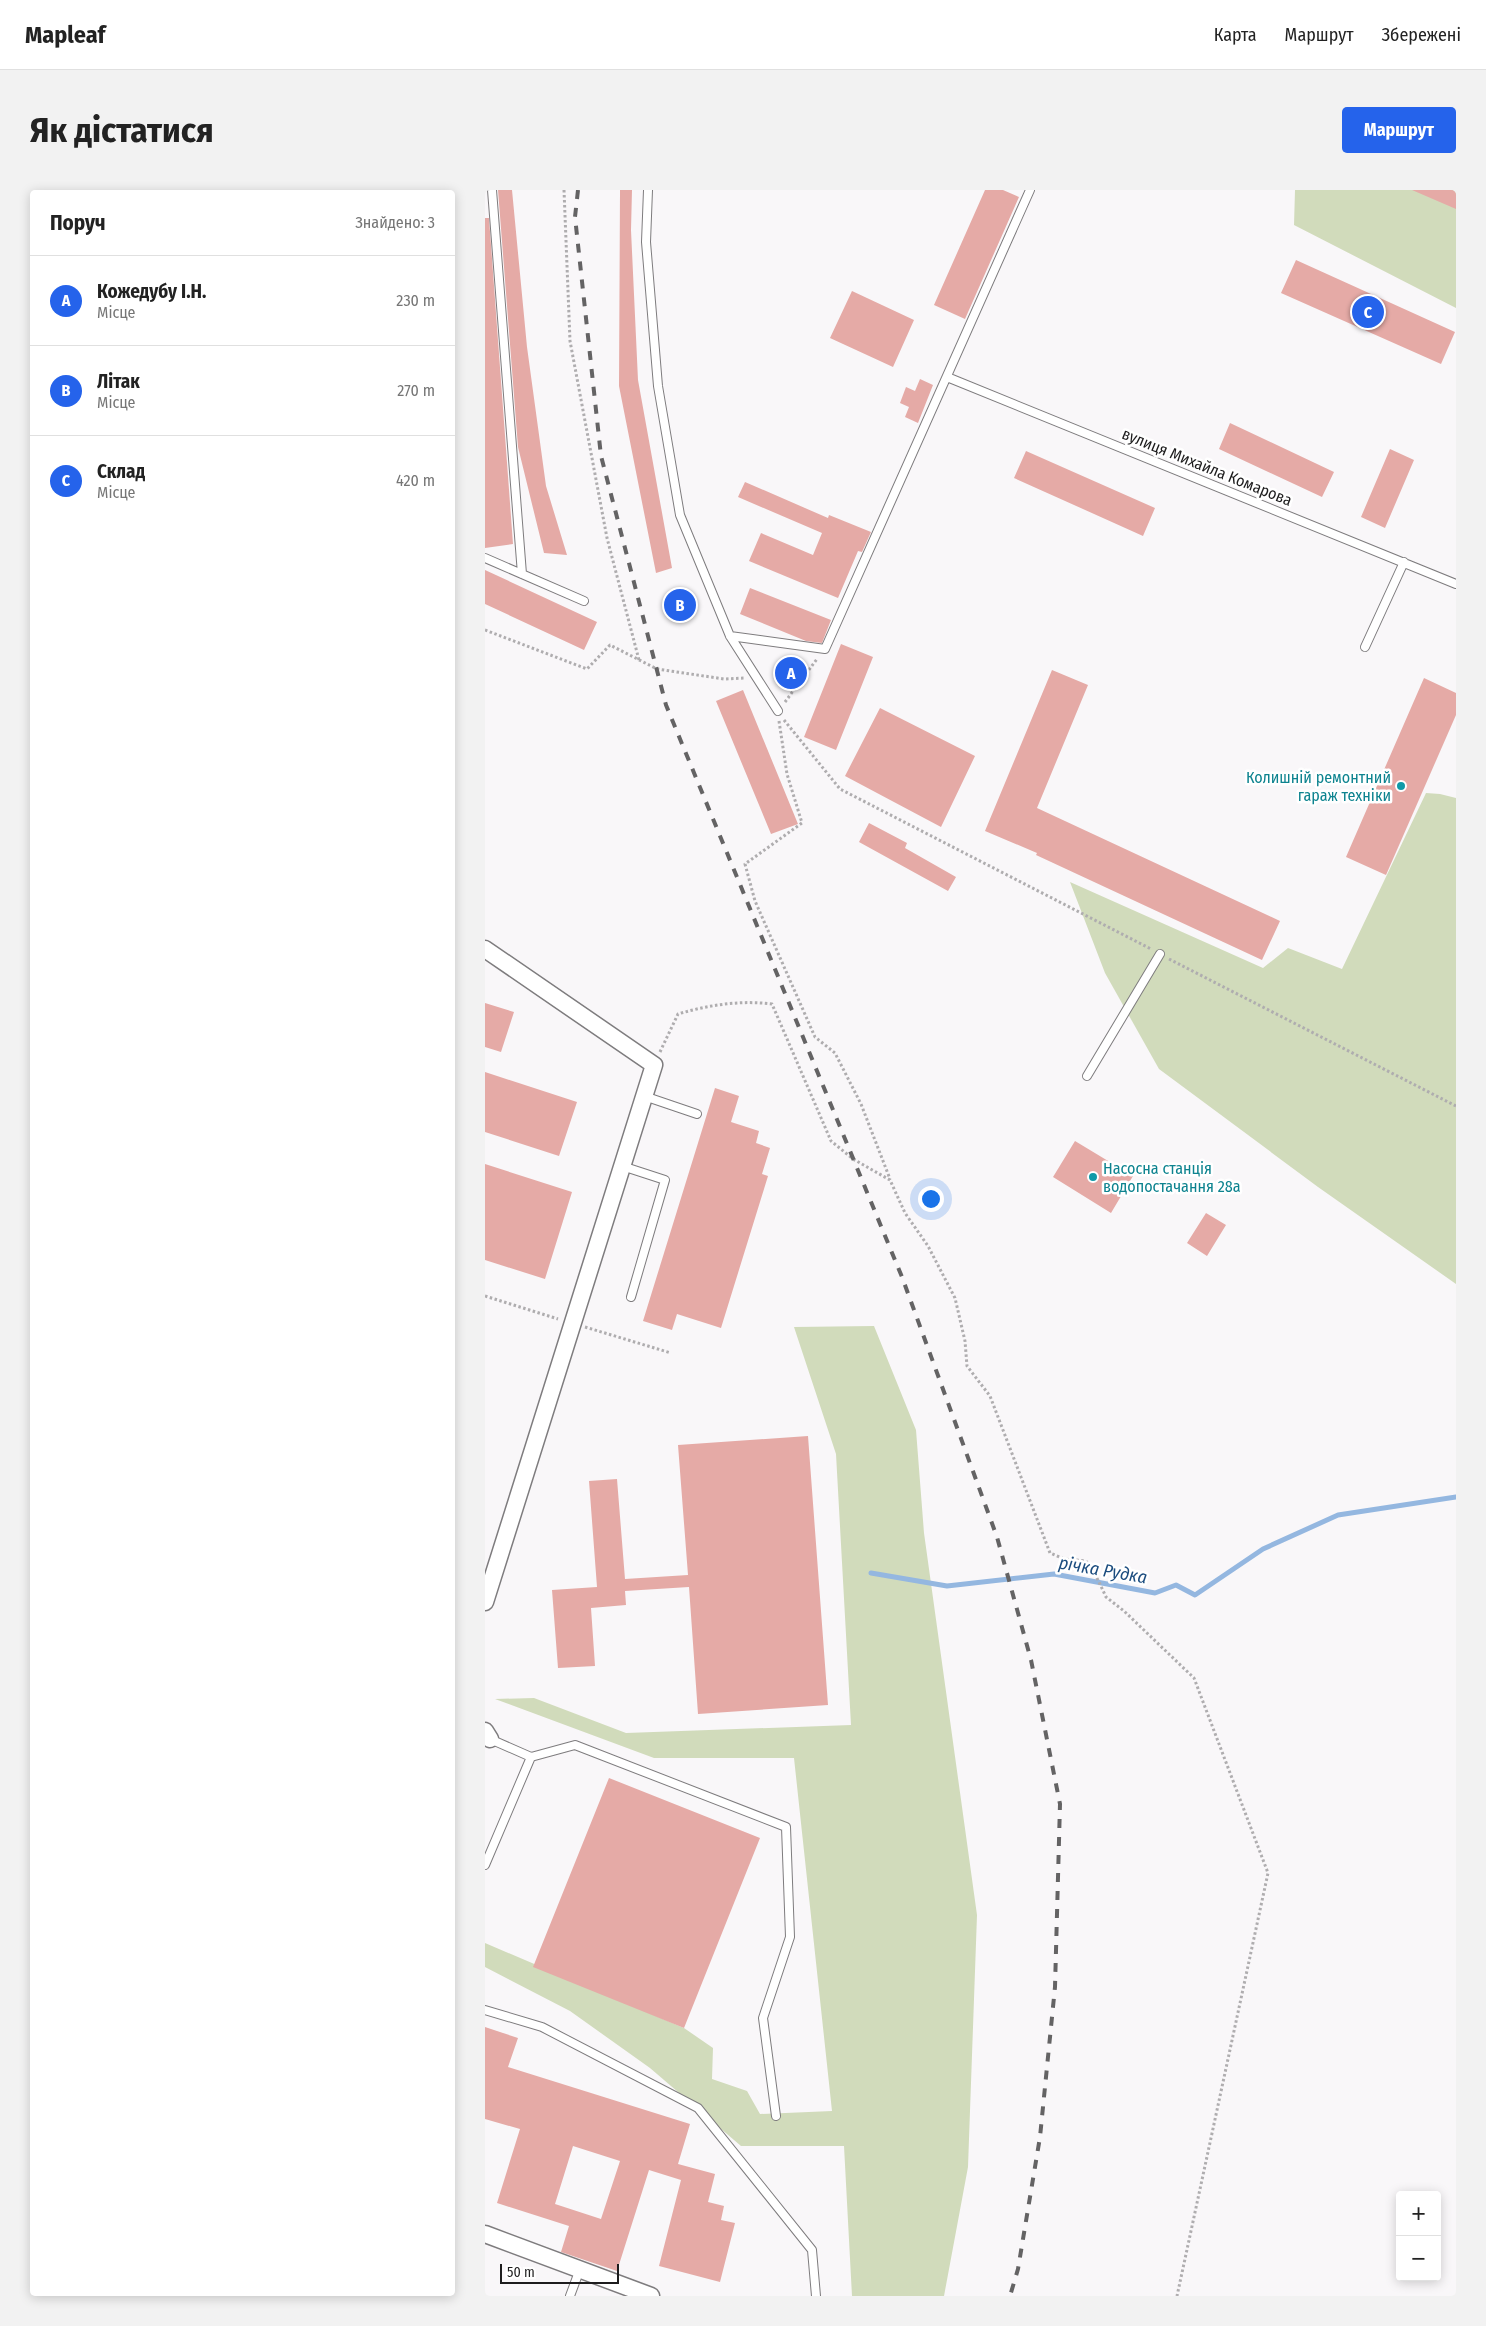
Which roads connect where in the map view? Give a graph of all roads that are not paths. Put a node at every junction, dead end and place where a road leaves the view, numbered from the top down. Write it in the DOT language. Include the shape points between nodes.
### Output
graph roads {
  1 [pos="492,190"];
  2 [pos="649,190"];
  3 [pos="1030,190"];
  4 [pos="947,376"];
  5 [pos="485,558"];
  6 [pos="1404,562"];
  7 [pos="523,574"];
  8 [pos="1456,584"];
  9 [pos="584,601"];
  10 [pos="730,636"];
  11 [pos="1365,647"];
  12 [pos="777,711"];
  13 [pos="485,949"];
  14 [pos="1160,954"];
  15 [pos="1087,1076"];
  16 [pos="644,1096"];
  17 [pos="697,1114"];
  18 [pos="622,1166"];
  19 [pos="631,1297"];
  20 [pos="485,1602"];
  21 [pos="488,1735"];
  22 [pos="531,1757"];
  23 [pos="485,1865"];
  24 [pos="485,2010"];
  25 [pos="776,2116"];
  26 [pos="485,2234"];
  27 [pos="580,2269"];
  28 [pos="570,2296"];
  29 [pos="651,2296"];
  30 [pos="816,2296"];
  1 -- 7 [label="lane"];
  2 -- 10 [label="lane" via="646,242 658,386 681,515"];
  3 -- 4 [label="lane"];
  4 -- 6 [label="lane, вулиця Михайла Комарова"];
  4 -- 10 [label="lane" via="825,648"];
  5 -- 7 [label="lane"];
  6 -- 8 [label="lane, вулиця Михайла Комарова"];
  6 -- 11 [label="lane"];
  7 -- 9 [label="lane"];
  10 -- 12 [label="lane"];
  13 -- 16 [label="street" via="653,1065"];
  14 -- 15 [label="lane"];
  16 -- 17 [label="lane"];
  16 -- 18 [label="street"];
  18 -- 19 [label="lane" via="665,1180"];
  18 -- 20 [label="street"];
  21 -- 22 [label="lane"];
  22 -- 23 [label="lane"];
  22 -- 25 [label="lane" via="575,1745 786,1828 790,1937 763,2018"];
  24 -- 30 [label="lane" via="542,2026 698,2108 812,2250"];
  26 -- 27 [label="street"];
  27 -- 28 [label="lane"];
  27 -- 29 [label="street"];
}
